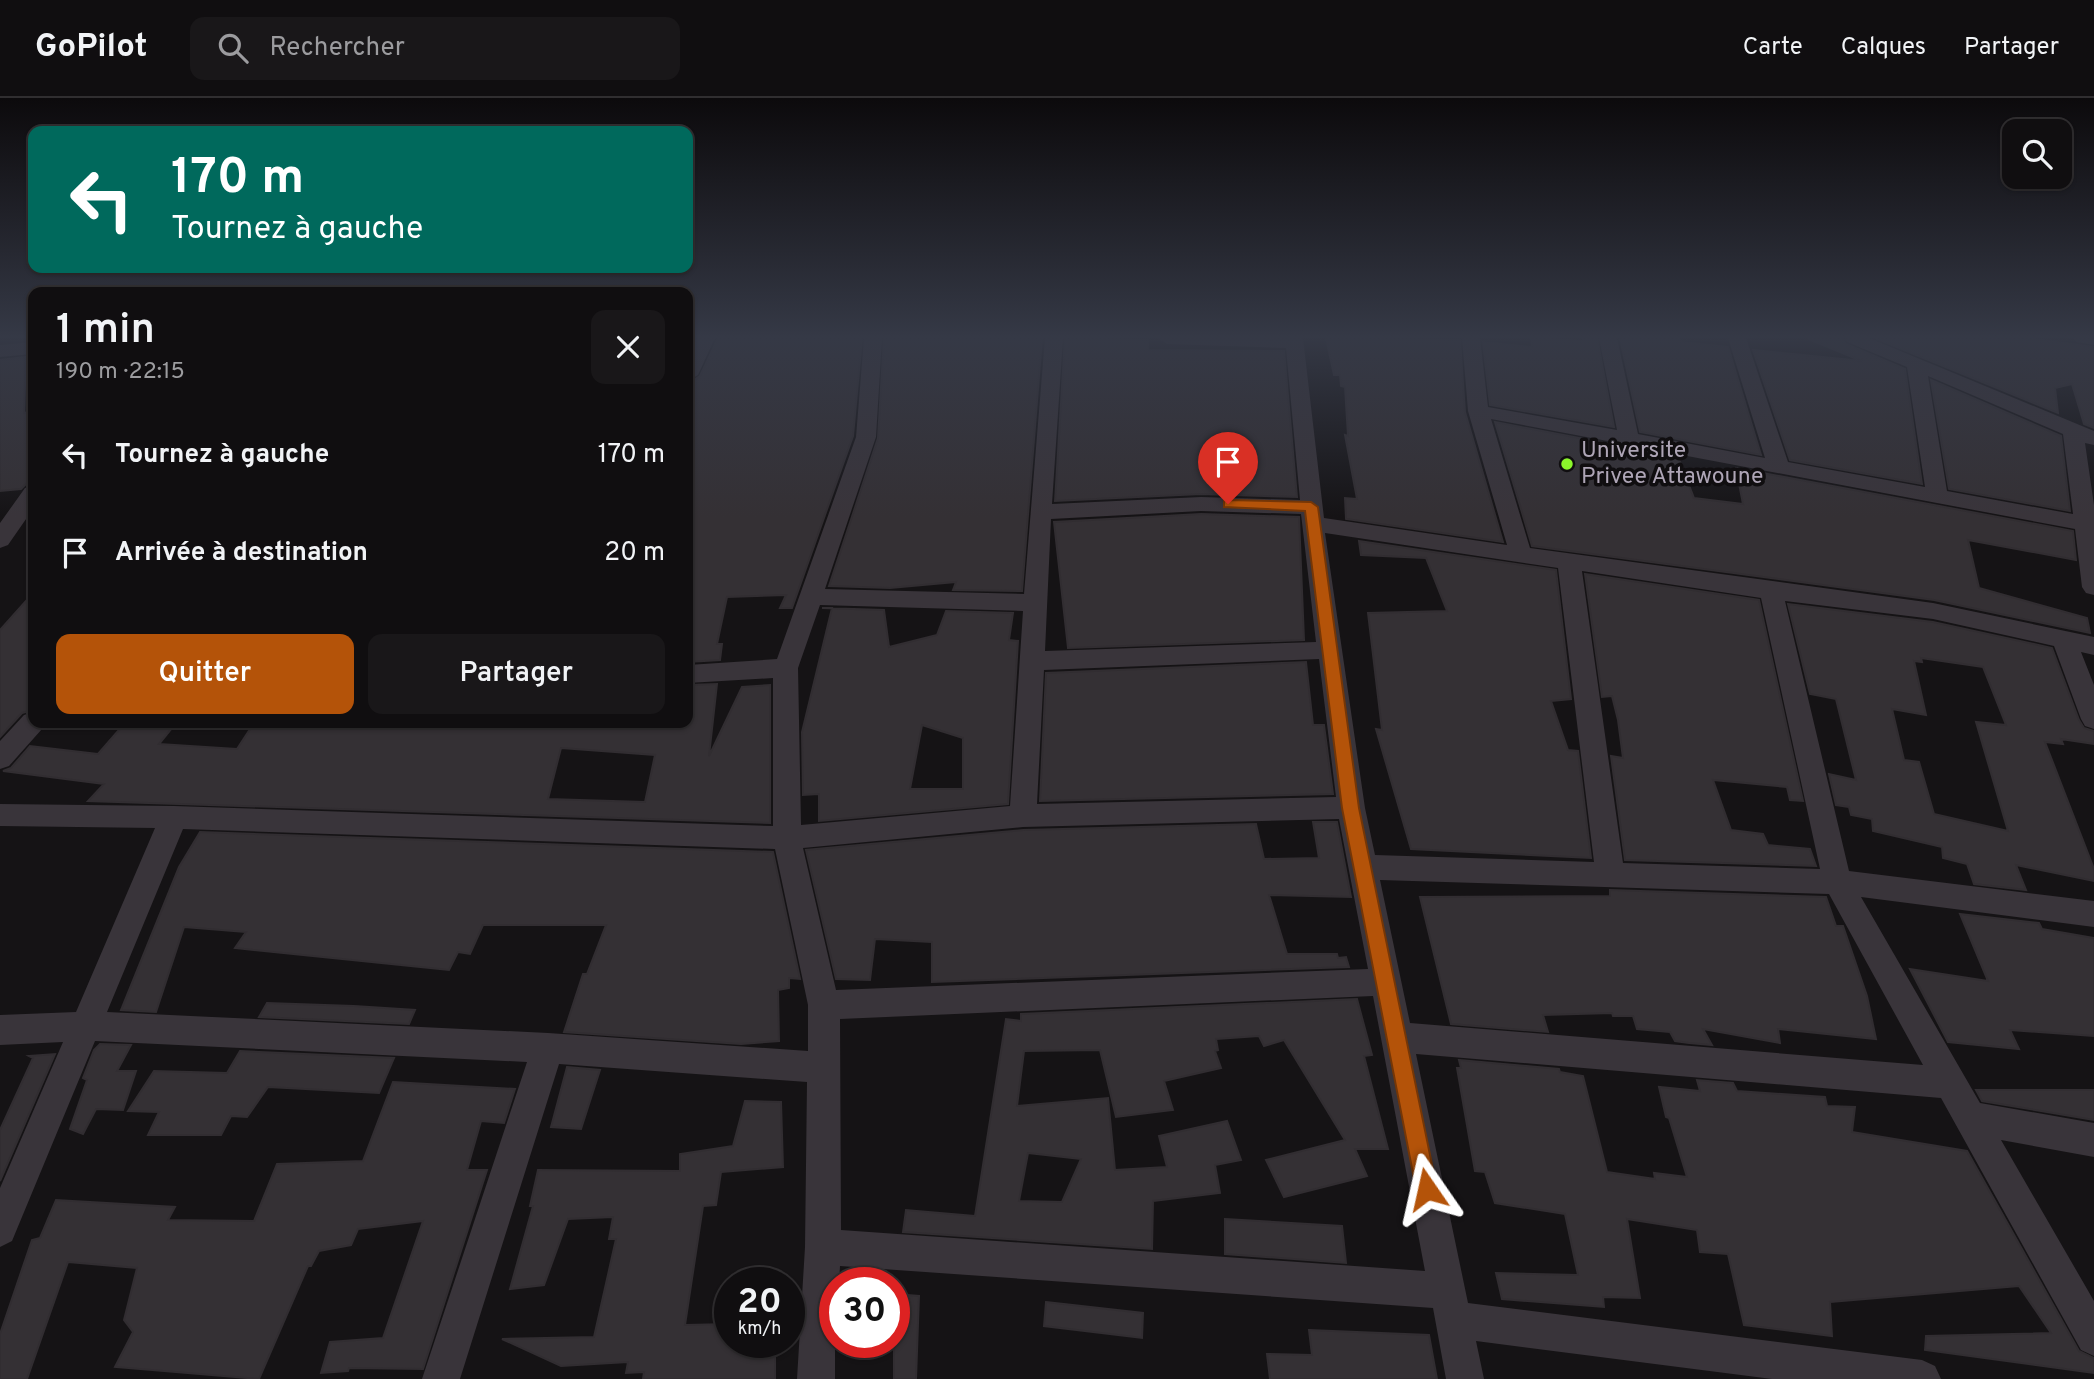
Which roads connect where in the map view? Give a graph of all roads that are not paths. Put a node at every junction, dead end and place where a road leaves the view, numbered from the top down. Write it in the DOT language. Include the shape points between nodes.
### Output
graph roads {
  1 [pos="869,398"];
  2 [pos="1049,398"];
  3 [pos="1300,398"];
  4 [pos="1477,398"];
  5 [pos="1620,398"];
  6 [pos="1756,398"];
  7 [pos="1921,398"];
  8 [pos="1997,398"];
  9 [pos="1478,411"];
  10 [pos="2084,435"];
  11 [pos="1629,439"];
  12 [pos="1779,467"];
  13 [pos="1937,496"];
  14 [pos="28,499"];
  15 [pos="1040,512"];
  16 [pos="1312,515"];
  17 [pos="2086,524"];
  18 [pos="4,529"];
  19 [pos="1521,555"];
  20 [pos="1569,562"];
  21 [pos="2094,587"];
  22 [pos="1771,591"];
  23 [pos="811,597"];
  24 [pos="1035,603"];
  25 [pos="2064,639"];
  26 [pos="2094,646"];
  27 [pos="1330,650"];
  28 [pos="1031,660"];
  29 [pos="786,668"];
  30 [pos="693,674"];
  31 [pos="2094,719"];
  32 [pos="28,728"];
  33 [pos="0,759"];
  34 [pos="1350,808"];
  35 [pos="0,815"];
  36 [pos="1023,816"];
  37 [pos="174,817"];
  38 [pos="787,838"];
  39 [pos="1362,867"];
  40 [pos="1610,873"];
  41 [pos="1837,882"];
  42 [pos="2094,914"];
  43 [pos="1385,982"];
  44 [pos="824,1005"];
  45 [pos="85,1026"];
  46 [pos="0,1030"];
  47 [pos="1396,1037"];
  48 [pos="548,1048"];
  49 [pos="824,1068"];
  50 [pos="1950,1083"];
  51 [pos="1970,1118"];
  52 [pos="2094,1140"];
  53 [pos="0,1229"];
  54 [pos="823,1247"];
  55 [pos="1450,1306"];
  56 [pos="2094,1337"];
  57 [pos="441,1379"];
  58 [pos="816,1379"];
  59 [pos="1465,1379"];
  60 [pos="1922,1379"];
  1 -- 23 [label="street" via="866,437"];
  2 -- 15 [label="street"];
  3 -- 16 [label="street"];
  4 -- 9 [label="street"];
  5 -- 11 [label="street"];
  6 -- 12 [label="street"];
  7 -- 13 [label="street"];
  8 -- 10 [label="street"];
  9 -- 11 [label="street"];
  9 -- 19 [label="street"];
  10 -- 17 [label="street"];
  11 -- 12 [label="street"];
  12 -- 13 [label="street"];
  13 -- 17 [label="street"];
  14 -- 18 [label="street"];
  15 -- 16 [label="street" via="1201,504"];
  15 -- 24 [label="street"];
  16 -- 19 [label="street"];
  16 -- 27 [label="street"];
  17 -- 21 [label="street"];
  19 -- 20 [label="street"];
  20 -- 22 [label="street"];
  20 -- 40 [label="street"];
  22 -- 25 [label="street" via="1933,611"];
  22 -- 41 [label="street"];
  23 -- 24 [label="street"];
  23 -- 29 [label="street"];
  24 -- 28 [label="street"];
  25 -- 26 [label="street"];
  25 -- 31 [label="street"];
  27 -- 28 [label="street"];
  27 -- 34 [label="street"];
  28 -- 36 [label="street"];
  29 -- 30 [label="street"];
  29 -- 38 [label="street"];
  32 -- 33 [label="street"];
  34 -- 36 [label="street"];
  34 -- 39 [label="street"];
  35 -- 37 [label="street"];
  36 -- 38 [label="street"];
  37 -- 38 [label="street"];
  37 -- 45 [label="street"];
  38 -- 44 [label="street"];
  39 -- 40 [label="street"];
  39 -- 43 [label="street"];
  40 -- 41 [label="street"];
  41 -- 42 [label="street"];
  41 -- 50 [label="street"];
  43 -- 44 [label="street"];
  43 -- 47 [label="street"];
  44 -- 49 [label="street"];
  45 -- 46 [label="street"];
  45 -- 48 [label="street"];
  45 -- 53 [label="street"];
  47 -- 50 [label="street"];
  47 -- 55 [label="street"];
  48 -- 49 [label="street"];
  48 -- 57 [label="street"];
  49 -- 54 [label="street"];
  50 -- 51 [label="street"];
  51 -- 52 [label="street"];
  51 -- 56 [label="street"];
  54 -- 55 [label="street"];
  54 -- 58 [label="street"];
  55 -- 59 [label="street"];
  55 -- 60 [label="street"];
}
